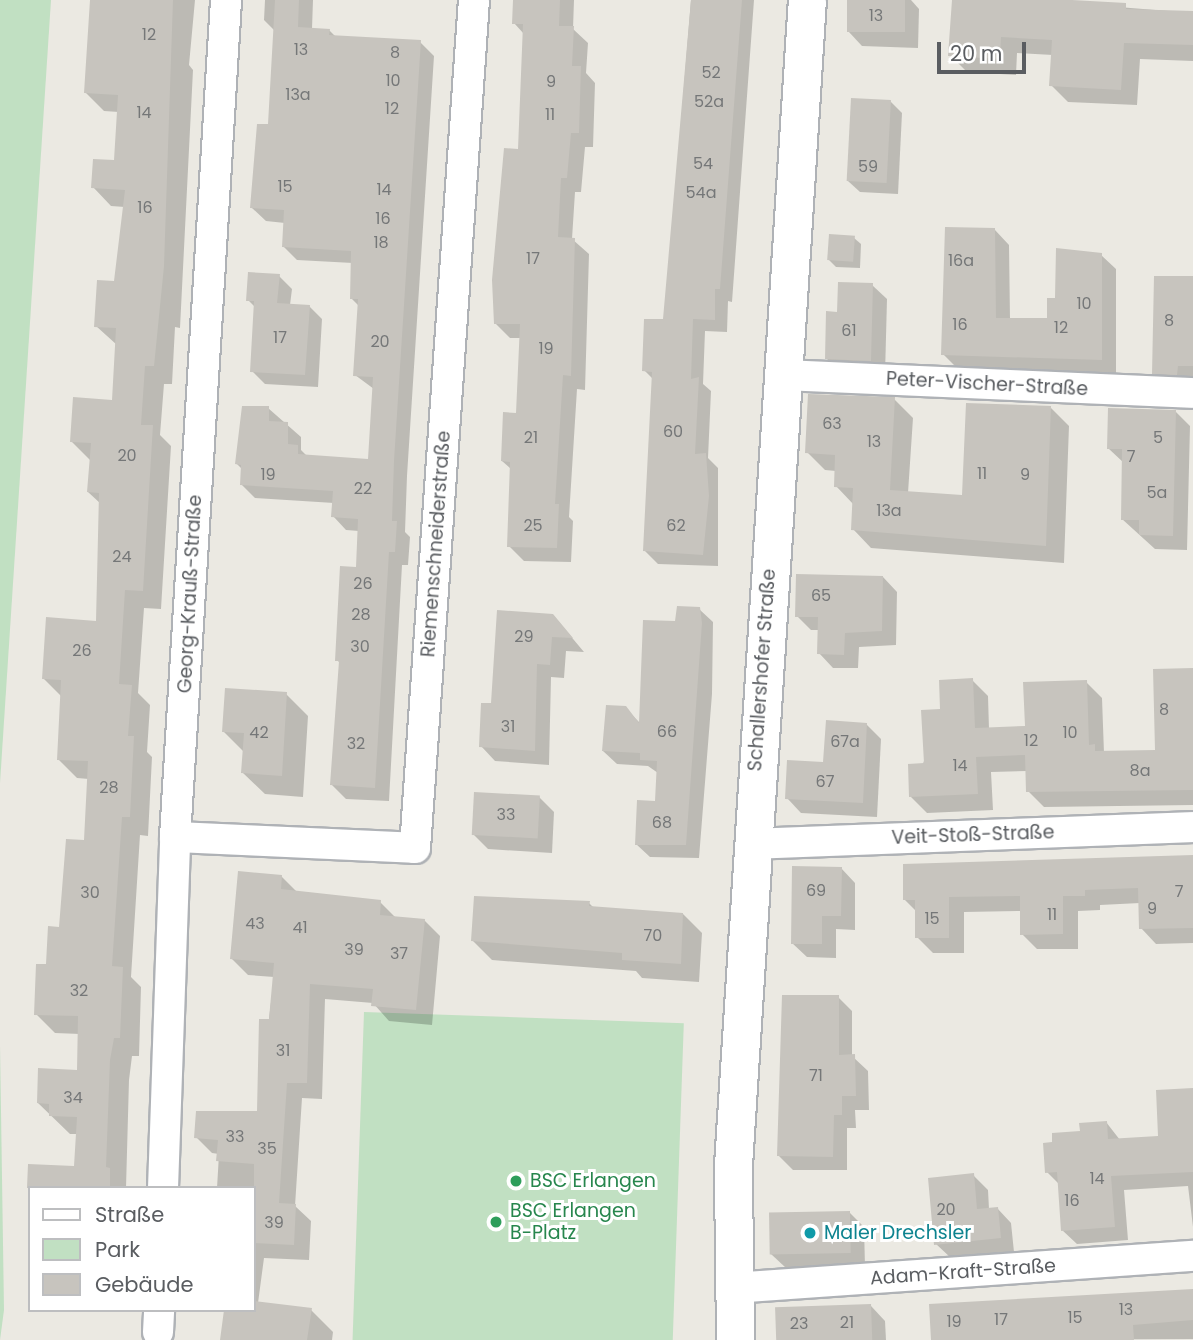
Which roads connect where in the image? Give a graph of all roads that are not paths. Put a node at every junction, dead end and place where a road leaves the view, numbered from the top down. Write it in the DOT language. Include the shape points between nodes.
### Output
graph roads {
  1 [pos="226,0"];
  2 [pos="474,0"];
  3 [pos="807,0"];
  4 [pos="781,375"];
  5 [pos="1193,393"];
  6 [pos="1193,827"];
  7 [pos="175,838"];
  8 [pos="752,844"];
  9 [pos="163,1186"];
  10 [pos="1193,1256"];
  11 [pos="733,1288"];
  12 [pos="736,1340"];
  1 -- 7 [label="street, Georg-Krauß-Straße"];
  2 -- 7 [label="street, Riemenschneiderstraße" via="415,848"];
  3 -- 4 [label="street, Schallershofer Straße"];
  4 -- 5 [label="street, Peter-Vischer-Straße"];
  4 -- 8 [label="street, Schallershofer Straße"];
  6 -- 8 [label="street, Veit-Stoß-Straße"];
  7 -- 9 [label="street, Georg-Krauß-Straße"];
  8 -- 11 [label="street, Schallershofer Straße" via="733,1165"];
  10 -- 11 [label="street, Adam-Kraft-Straße"];
  11 -- 12 [label="street, Schallershofer Straße"];
}
